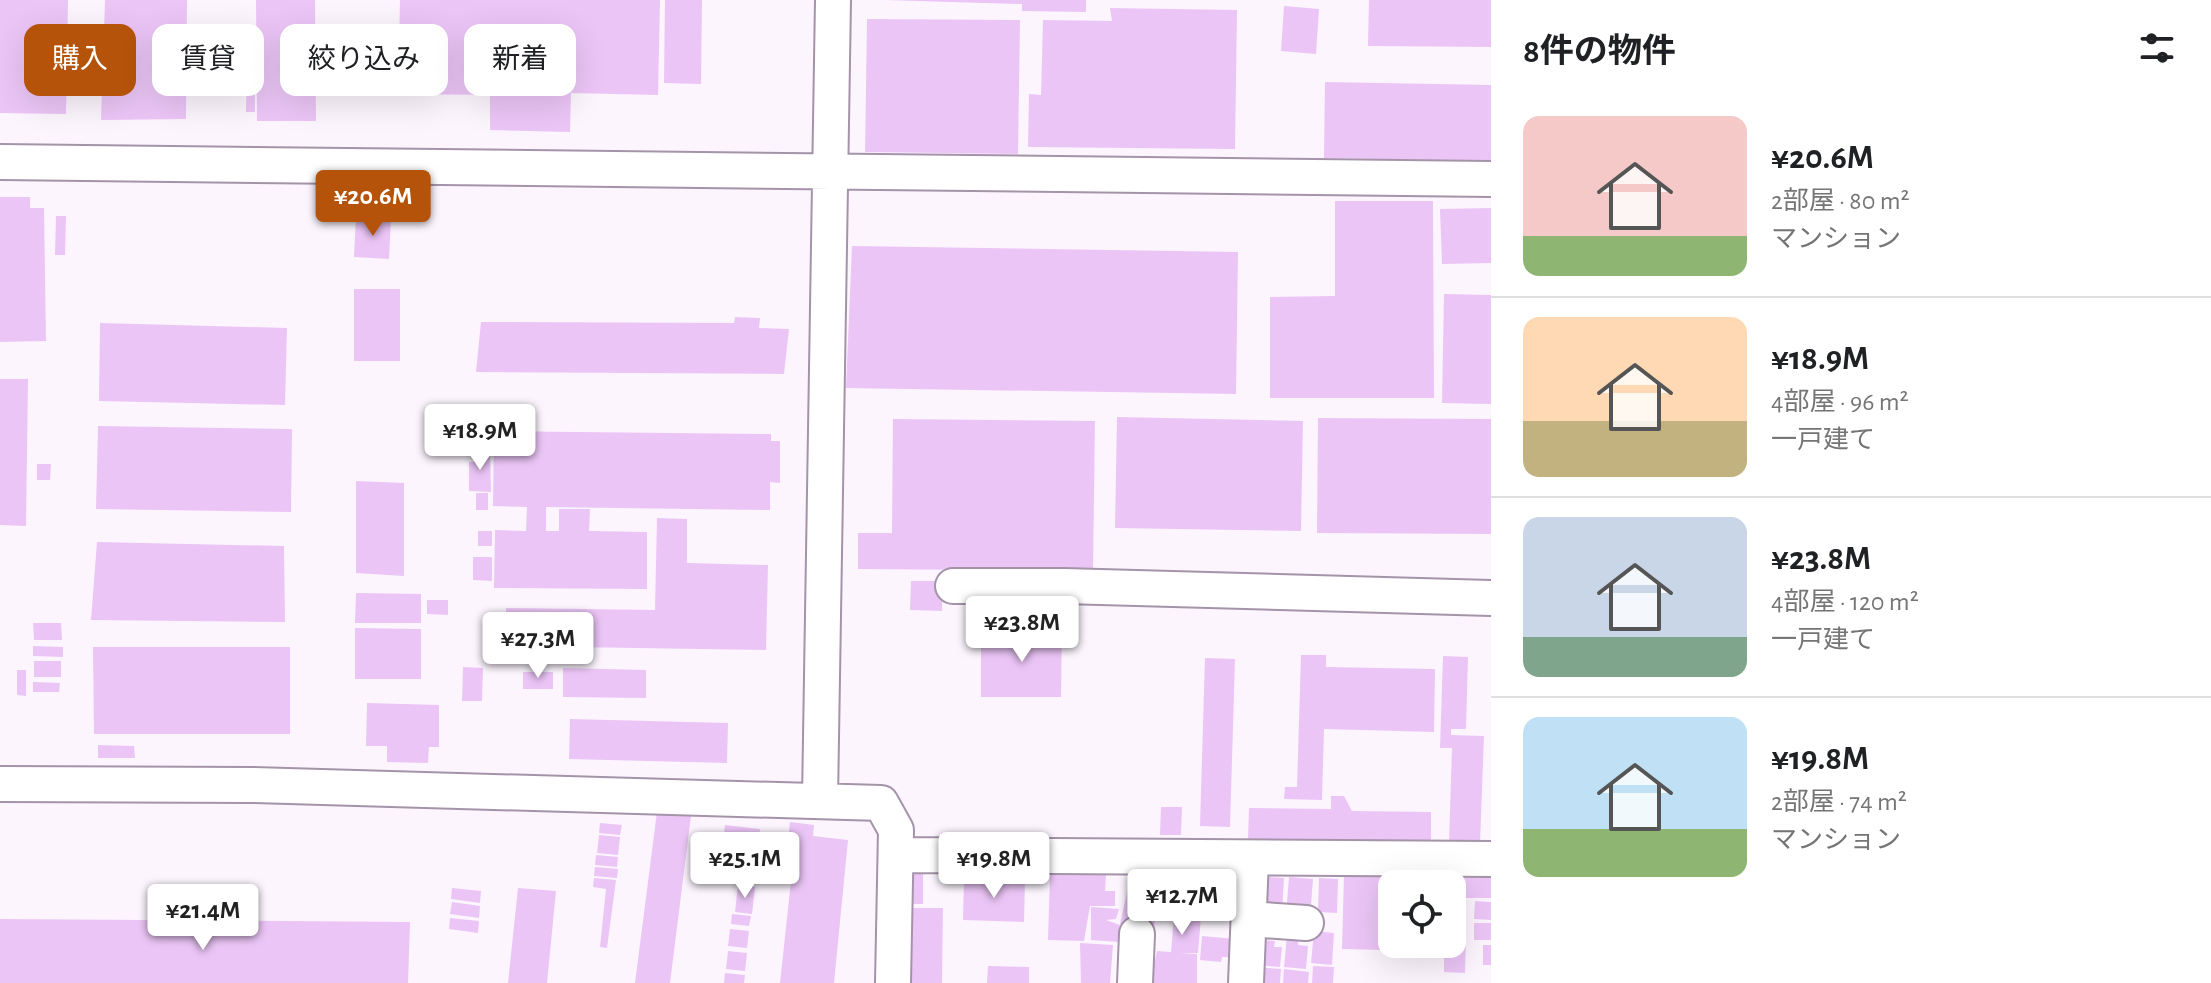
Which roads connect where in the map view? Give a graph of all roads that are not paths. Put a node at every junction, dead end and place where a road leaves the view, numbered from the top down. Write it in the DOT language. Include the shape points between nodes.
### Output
graph roads {
  1 [pos="833,0"];
  2 [pos="0,162"];
  3 [pos="832,170"];
  4 [pos="1491,179"];
  5 [pos="953,586"];
  6 [pos="1491,598"];
  7 [pos="0,784"];
  8 [pos="820,800"];
  9 [pos="896,855"];
  10 [pos="1251,858"];
  11 [pos="1491,859"];
  12 [pos="1249,919"];
  13 [pos="1306,923"];
  14 [pos="1137,934"];
  15 [pos="893,983"];
  16 [pos="1135,983"];
  17 [pos="1246,983"];
  1 -- 3 [label="street"];
  2 -- 3 [label="street"];
  3 -- 4 [label="street"];
  3 -- 8 [label="street"];
  5 -- 6 [label="street"];
  7 -- 8 [label="street"];
  8 -- 9 [label="street" via="881,803 896,830"];
  9 -- 10 [label="street"];
  9 -- 15 [label="street"];
  10 -- 11 [label="street"];
  10 -- 12 [label="street"];
  12 -- 13 [label="street"];
  12 -- 17 [label="street"];
  14 -- 16 [label="street"];
}
